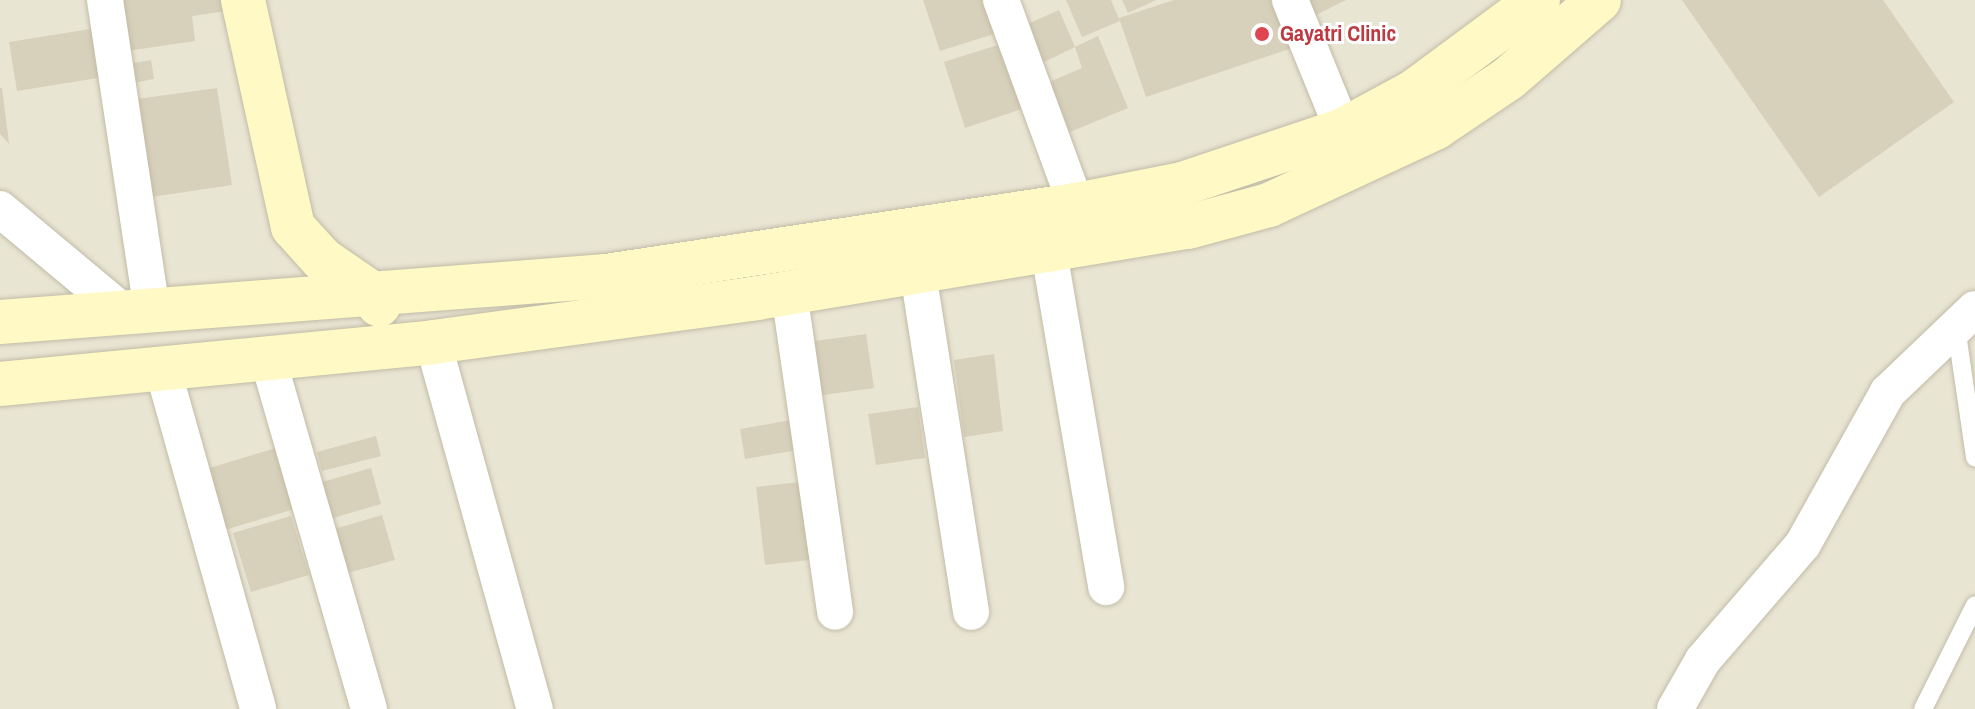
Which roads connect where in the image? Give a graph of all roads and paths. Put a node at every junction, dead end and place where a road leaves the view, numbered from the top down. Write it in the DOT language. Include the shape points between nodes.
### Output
graph roads {
  1 [pos="105,0"];
  2 [pos="243,0"];
  3 [pos="1001,0"];
  4 [pos="1290,0"];
  5 [pos="1538,0"];
  6 [pos="1599,0"];
  7 [pos="1343,130"];
  8 [pos="1076,205"];
  9 [pos="0,209"];
  10 [pos="1049,252"];
  11 [pos="918,273"];
  12 [pos="789,292"];
  13 [pos="377,297"];
  14 [pos="138,312"];
  15 [pos="1965,318"];
  16 [pos="2,321"];
  17 [pos="433,342"];
  18 [pos="385,347"];
  19 [pos="268,359"];
  20 [pos="163,370"];
  21 [pos="7,383"];
  22 [pos="1975,458"];
  23 [pos="1106,587"];
  24 [pos="1975,605"];
  25 [pos="835,612"];
  26 [pos="971,612"];
  27 [pos="258,709"];
  28 [pos="369,709"];
  29 [pos="535,709"];
  30 [pos="1675,709"];
  31 [pos="1923,709"];
  1 -- 14 [label="street"];
  2 -- 13 [label="main road" via="293,227 322,259"];
  3 -- 8 [label="street"];
  4 -- 7 [label="street"];
  5 -- 7 [label="main road" via="1415,91"];
  6 -- 10 [label="main road" via="1509,78 1435,128 1359,166 1269,205 1188,227"];
  7 -- 8 [label="main road" via="1182,184"];
  8 -- 13 [label="main road" via="606,276"];
  9 -- 14 [label="street"];
  10 -- 11 [label="main road"];
  10 -- 23 [label="street"];
  11 -- 12 [label="main road"];
  11 -- 26 [label="street"];
  12 -- 17 [label="main road"];
  12 -- 25 [label="street"];
  13 -- 14 [label="main road"];
  13 -- 18 [label="main road"];
  14 -- 16 [label="main road"];
  15 -- 22 [label="lane"];
  15 -- 30 [label="street" via="1888,392 1803,544 1703,660"];
  17 -- 18 [label="main road"];
  17 -- 29 [label="street"];
  18 -- 19 [label="main road"];
  19 -- 20 [label="main road"];
  19 -- 28 [label="street"];
  20 -- 21 [label="main road"];
  20 -- 27 [label="street"];
  24 -- 31 [label="lane" via="1966,632"];
}
